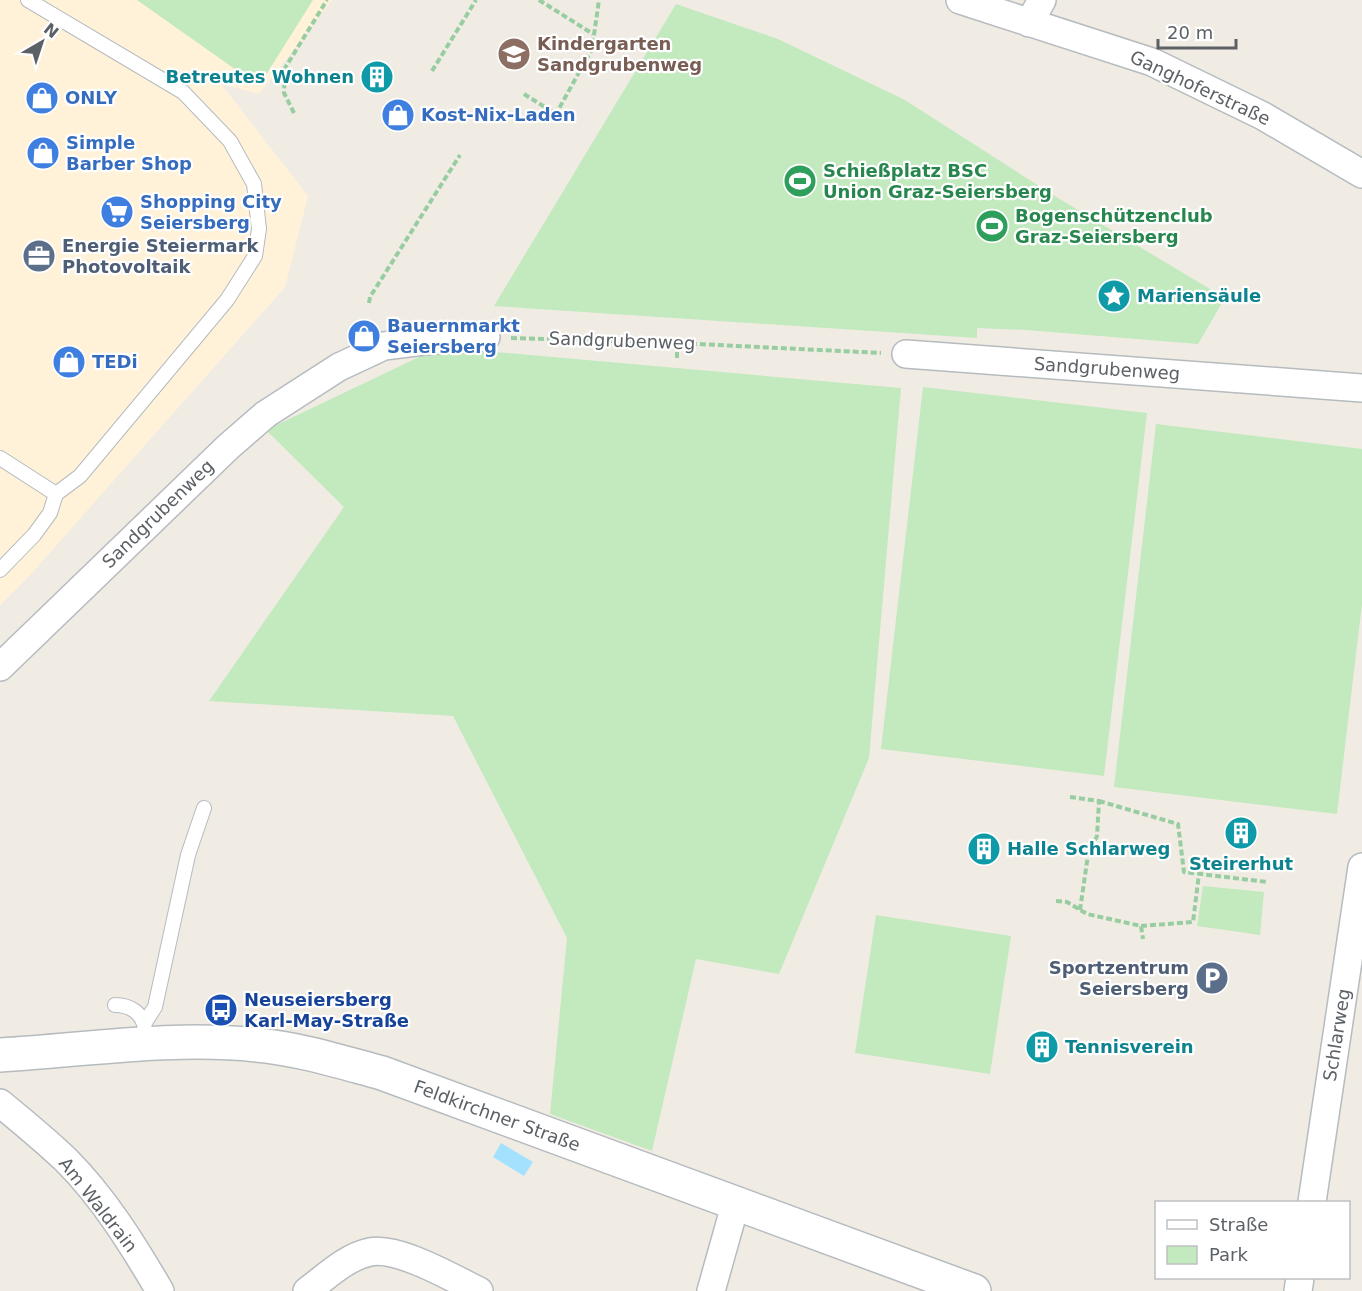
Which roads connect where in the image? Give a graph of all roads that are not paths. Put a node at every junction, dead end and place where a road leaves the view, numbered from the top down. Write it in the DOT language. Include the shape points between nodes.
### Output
graph roads {
  1 [pos="28,0"];
  2 [pos="960,0"];
  3 [pos="1036,11"];
  4 [pos="1362,174"];
  5 [pos="486,337"];
  6 [pos="906,354"];
  7 [pos="1362,388"];
  8 [pos="0,458"];
  9 [pos="56,494"];
  10 [pos="0,570"];
  11 [pos="0,666"];
  12 [pos="204,808"];
  13 [pos="1362,867"];
  14 [pos="115,1005"];
  15 [pos="145,1034"];
  16 [pos="0,1055"];
  17 [pos="0,1103"];
  18 [pos="1312,1201"];
  19 [pos="736,1202"];
  20 [pos="160,1291"];
  21 [pos="307,1291"];
  22 [pos="479,1291"];
  23 [pos="711,1291"];
  24 [pos="974,1291"];
  1 -- 9 [label="lane" via="183,92 230,141 254,184 259,229 255,256 227,300 80,476"];
  2 -- 3 [label="street, Ganghoferstraße"];
  3 -- 4 [label="street, Ganghoferstraße" via="1263,116"];
  5 -- 11 [label="street, Sandgrubenweg" via="384,346 339,367 266,414"];
  6 -- 7 [label="street, Sandgrubenweg"];
  8 -- 9 [label="lane"];
  9 -- 10 [label="lane" via="50,513 34,536"];
  12 -- 15 [label="lane" via="188,855 155,1007"];
  13 -- 18 [label="street, Schlarweg"];
  14 -- 15 [label="lane" via="127,1005 141,1017"];
  15 -- 16 [label="street, Feldkirchner Straße"];
  15 -- 19 [label="street, Feldkirchner Straße" via="304,1051 382,1073"];
  17 -- 20 [label="street, Am Waldrain" via="67,1162 93,1191 133,1245"];
  19 -- 23 [label="street"];
  19 -- 24 [label="street, Feldkirchner Straße"];
  21 -- 22 [label="street" via="343,1264 371,1252 399,1255"];
}
